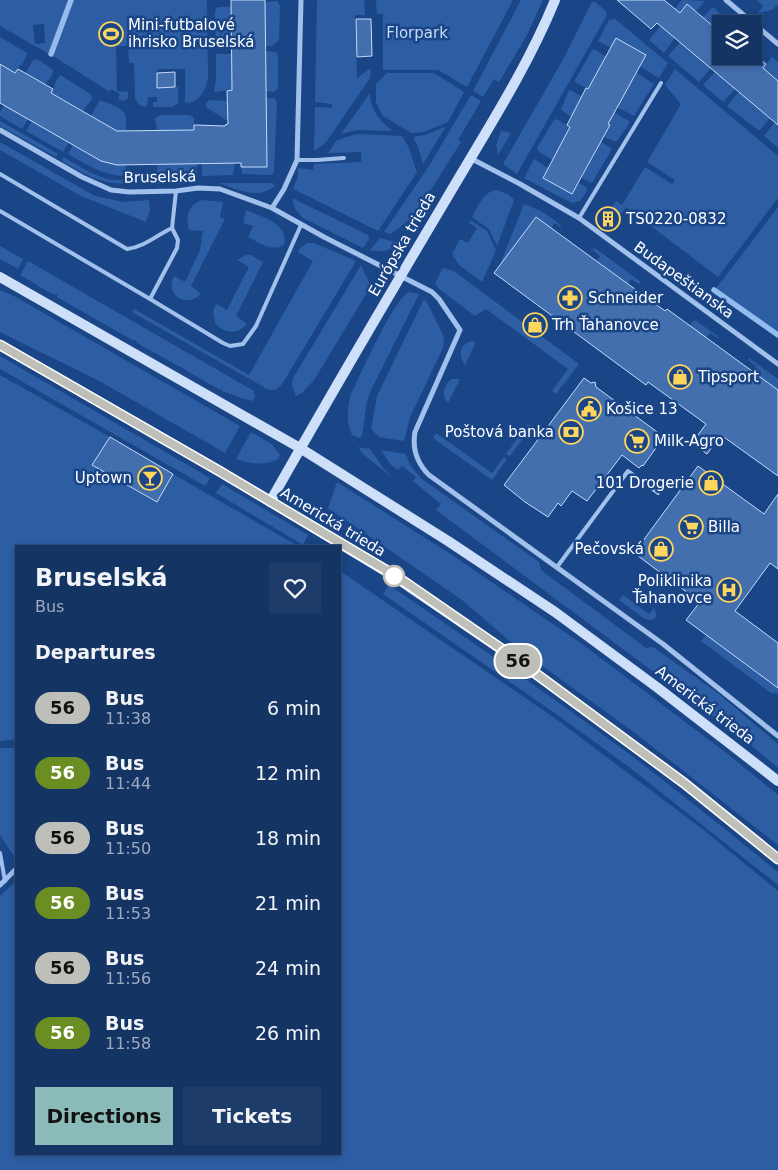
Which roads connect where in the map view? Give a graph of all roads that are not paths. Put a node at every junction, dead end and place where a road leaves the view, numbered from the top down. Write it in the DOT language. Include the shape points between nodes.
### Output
graph roads {
  1 [pos="301,0"];
  2 [pos="556,0"];
  3 [pos="726,0"];
  4 [pos="778,44"];
  5 [pos="661,83"];
  6 [pos="0,130"];
  7 [pos="344,158"];
  8 [pos="470,158"];
  9 [pos="297,160"];
  10 [pos="0,174"];
  11 [pos="176,191"];
  12 [pos="272,208"];
  13 [pos="0,210"];
  14 [pos="578,218"];
  15 [pos="301,225"];
  16 [pos="172,228"];
  17 [pos="401,275"];
  18 [pos="0,277"];
  19 [pos="150,299"];
  20 [pos="0,345"];
  21 [pos="778,364"];
  22 [pos="300,448"];
  23 [pos="658,493"];
  24 [pos="270,502"];
  25 [pos="557,567"];
  26 [pos="778,736"];
  27 [pos="778,781"];
  28 [pos="0,853"];
  29 [pos="778,859"];
  30 [pos="15,870"];
  31 [pos="5,880"];
  32 [pos="0,885"];
  1 -- 9 [label="street"];
  2 -- 8 [label="street, Európska trieda" via="520,74"];
  3 -- 4 [label="street"];
  5 -- 14 [label="lane"];
  6 -- 11 [label="street, Bruselská" via="111,190"];
  7 -- 9 [label="lane"];
  8 -- 14 [label="street, Budapeštianska"];
  8 -- 17 [label="street, Európska trieda"];
  9 -- 12 [label="street"];
  10 -- 16 [label="lane" via="127,249 136,248"];
  11 -- 12 [label="street, Bruselská" via="220,189"];
  11 -- 16 [label="lane"];
  12 -- 15 [label="street, Bruselská"];
  13 -- 19 [label="lane"];
  14 -- 21 [label="street, Budapeštianska"];
  15 -- 17 [label="street, Bruselská"];
  15 -- 19 [label="lane" via="256,326 243,344 230,346 223,343"];
  16 -- 19 [label="lane" via="178,240 177,248"];
  17 -- 22 [label="street, Európska trieda"];
  17 -- 25 [label="street, Bruselská" via="432,292 460,330 415,432 414,448 418,462 429,475"];
  18 -- 22 [label="street, Americká trieda"];
  20 -- 24 [label="street, Americká trieda"];
  22 -- 24 [label="street, Európska trieda"];
  22 -- 27 [label="street, Americká trieda" via="555,612"];
  23 -- 25 [label="lane" via="628,471"];
  24 -- 29 [label="street, Americká trieda" via="396,576 512,656 684,783"];
  25 -- 26 [label="street" via="663,644"];
  28 -- 31 [label="lane"];
  30 -- 31 [label="street"];
  31 -- 32 [label="street"];
}
